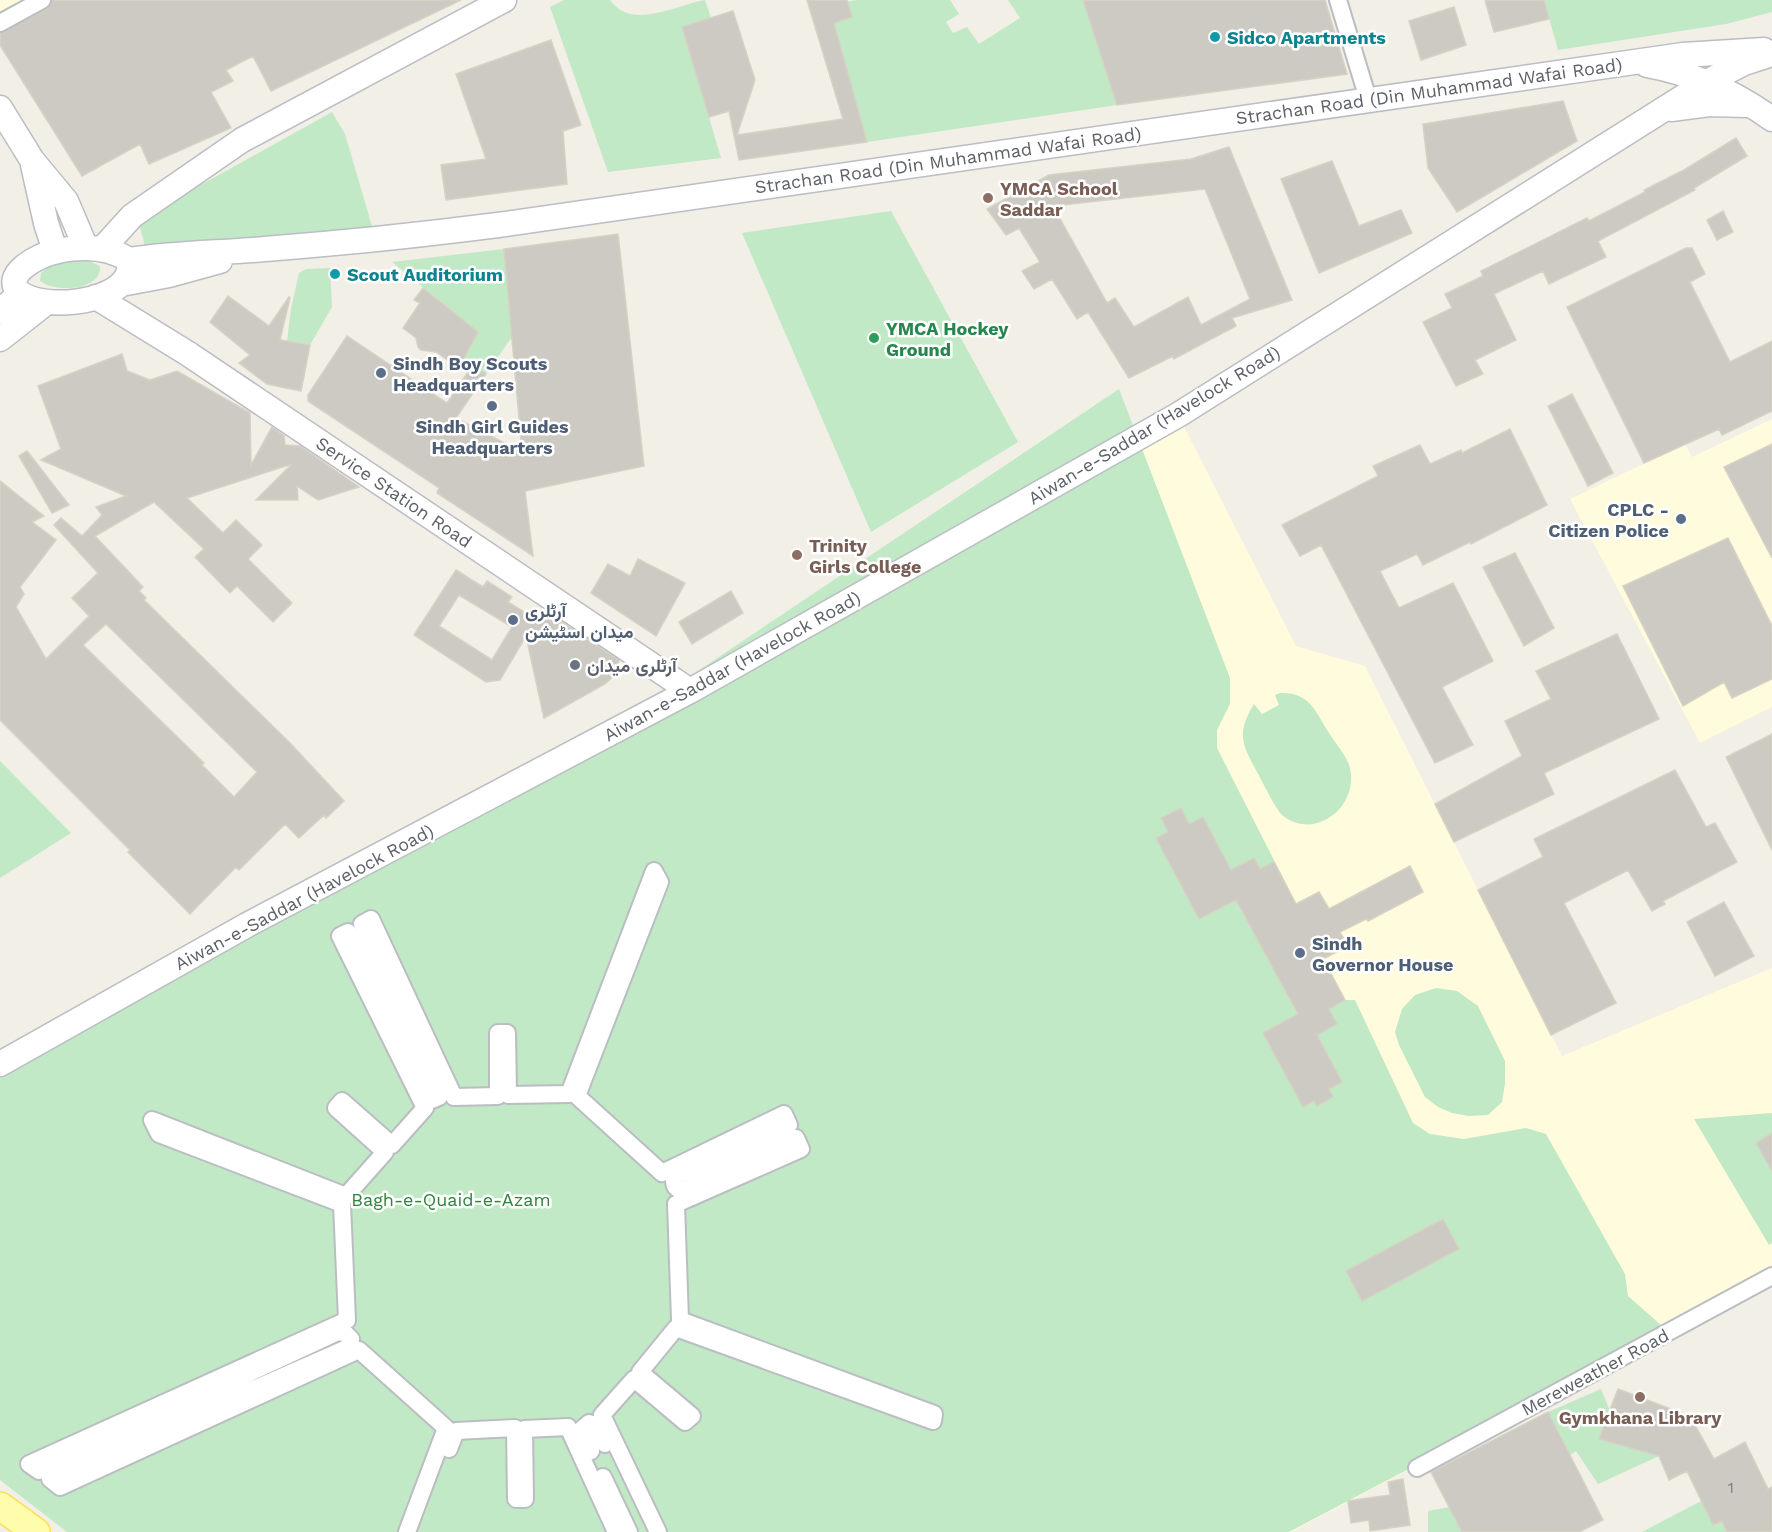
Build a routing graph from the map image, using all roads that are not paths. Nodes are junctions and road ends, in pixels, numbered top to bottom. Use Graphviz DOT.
graph roads {
  1 [pos="42,0"];
  2 [pos="504,0"];
  3 [pos="1338,0"];
  4 [pos="0,23"];
  5 [pos="1772,52"];
  6 [pos="1633,62"];
  7 [pos="1707,82"];
  8 [pos="1368,99"];
  9 [pos="0,108"];
  10 [pos="1664,110"];
  11 [pos="1766,113"];
  12 [pos="32,160"];
  13 [pos="94,248"];
  14 [pos="263,249"];
  15 [pos="55,251"];
  16 [pos="129,260"];
  17 [pos="10,284"];
  18 [pos="121,284"];
  19 [pos="96,297"];
  20 [pos="48,302"];
  21 [pos="0,311"];
  22 [pos="0,339"];
  23 [pos="690,691"];
  24 [pos="0,1064"];
  25 [pos="1772,1276"];
  26 [pos="1417,1468"];
  27 [pos="0,1506"];
  28 [pos="36,1532"];
  29 [pos="407,1532"];
  30 [pos="419,1532"];
  31 [pos="616,1532"];
  32 [pos="629,1532"];
  33 [pos="646,1532"];
  34 [pos="658,1532"];
  1 -- 4 [label="street"];
  2 -- 13 [label="main road"];
  3 -- 8 [label="street"];
  5 -- 6 [label="main road, Strachan Road (Din Muhammad Wafai Road)"];
  5 -- 7 [label="main road, Aiwan-e-Saddar (Havelock Road)"];
  6 -- 7 [label="main road"];
  6 -- 8 [label="main road, Strachan Road (Din Muhammad Wafai Road)"];
  7 -- 10 [label="main road, Aiwan-e-Saddar (Havelock Road)"];
  7 -- 11 [label="main road"];
  8 -- 14 [label="main road, Strachan Road (Din Muhammad Wafai Road)"];
  9 -- 12 [label="main road"];
  10 -- 11 [label="main road"];
  10 -- 23 [label="main road, Aiwan-e-Saddar (Havelock Road)"];
  12 -- 13 [label="main road"];
  12 -- 15 [label="main road"];
  13 -- 15 [label="main road"];
  13 -- 16 [label="main road"];
  14 -- 16 [label="main road, Strachan Road (Din Muhammad Wafai Road)"];
  14 -- 18 [label="main road, Strachan Road (Din Muhammad Wafai Road)"];
  15 -- 17 [label="main road"];
  16 -- 18 [label="main road"];
  17 -- 20 [label="main road, Strachan Road (Din Muhammad Wafai Road)"];
  17 -- 21 [label="main road"];
  18 -- 19 [label="main road, Strachan Road (Din Muhammad Wafai Road)"];
  19 -- 20 [label="main road, Strachan Road (Din Muhammad Wafai Road)"];
  19 -- 23 [label="main road, Service Station Road"];
  20 -- 22 [label="main road"];
  23 -- 24 [label="main road, Aiwan-e-Saddar (Havelock Road)"];
  25 -- 26 [label="street, Mereweather Road"];
  27 -- 28 [label="main road"];
  29 -- 34 [label="street"];
  30 -- 31 [label="street"];
  32 -- 33 [label="street"];
}
